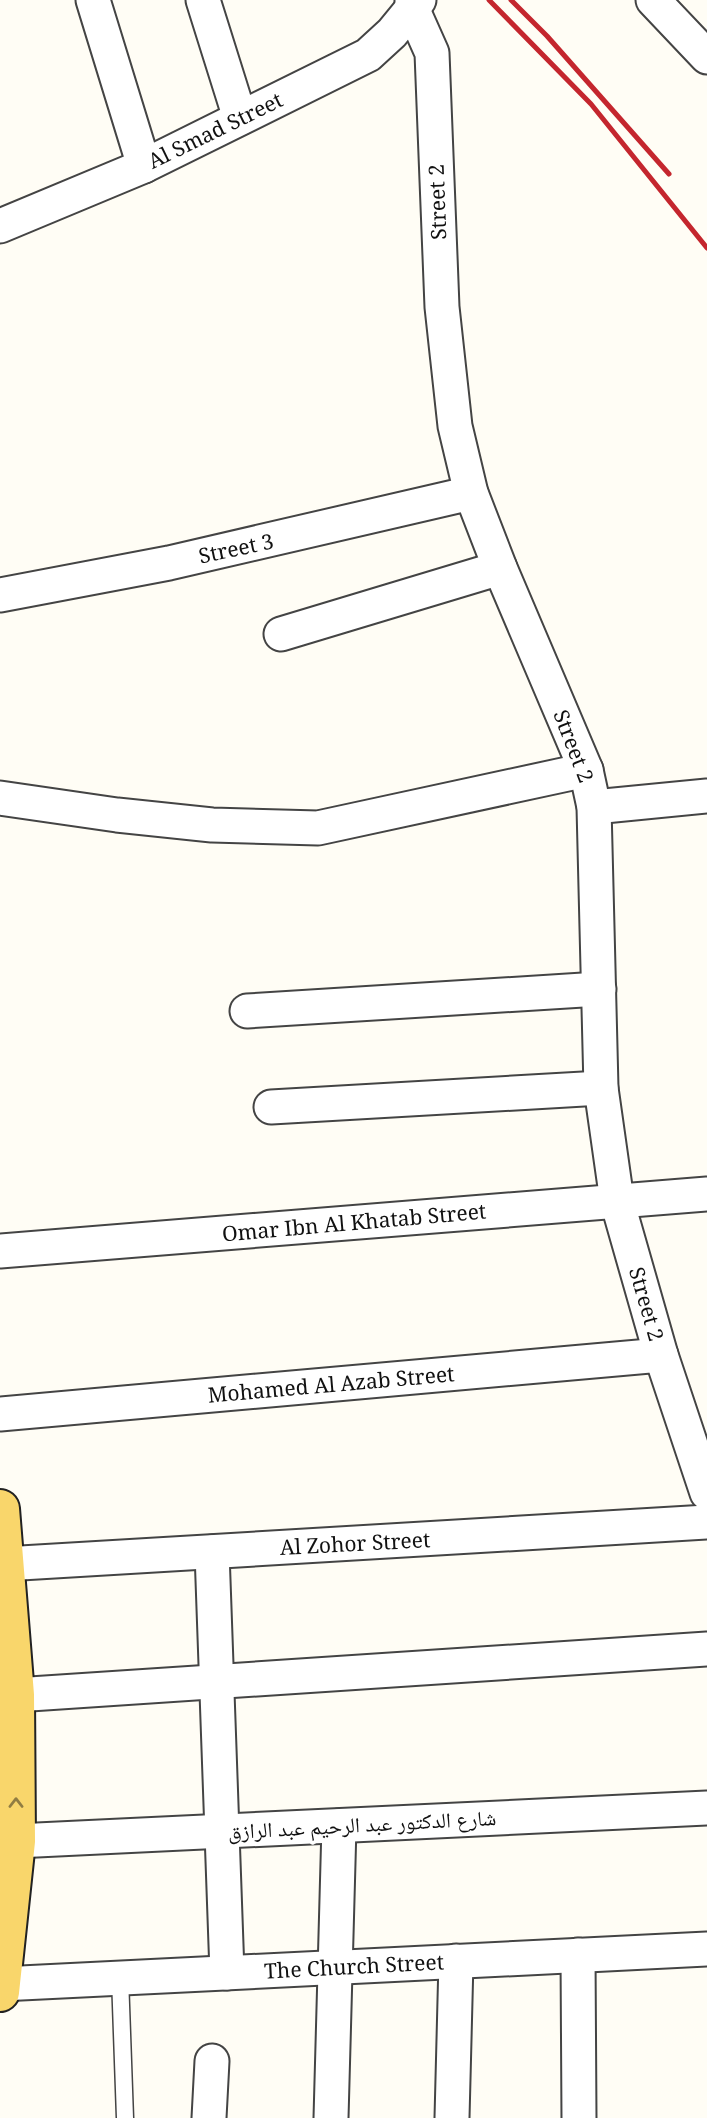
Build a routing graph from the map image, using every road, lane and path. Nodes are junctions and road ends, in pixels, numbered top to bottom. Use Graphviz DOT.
graph roads {
  1 [pos="93,0"];
  2 [pos="203,0"];
  3 [pos="653,0"];
  4 [pos="415,3"];
  5 [pos="704,50"];
  6 [pos="240,118"];
  7 [pos="144,166"];
  8 [pos="0,226"];
  9 [pos="471,493"];
  10 [pos="500,568"];
  11 [pos="0,595"];
  12 [pos="281,634"];
  13 [pos="586,770"];
  14 [pos="707,796"];
  15 [pos="0,798"];
  16 [pos="594,807"];
  17 [pos="600,989"];
  18 [pos="247,1011"];
  19 [pos="601,1088"];
  20 [pos="271,1107"];
  21 [pos="707,1194"];
  22 [pos="617,1201"];
  23 [pos="0,1251"];
  24 [pos="661,1355"];
  25 [pos="0,1414"];
  26 [pos="707,1493"];
  27 [pos="0,1509"];
  28 [pos="707,1522"];
  29 [pos="212,1552"];
  30 [pos="4,1564"];
  31 [pos="707,1649"];
  32 [pos="216,1682"];
  33 [pos="15,1695"];
  34 [pos="707,1808"];
  35 [pos="339,1826"];
  36 [pos="221,1831"];
  37 [pos="16,1841"];
  38 [pos="707,1949"];
  39 [pos="578,1955"];
  40 [pos="456,1961"];
  41 [pos="335,1967"];
  42 [pos="227,1973"];
  43 [pos="120,1977"];
  44 [pos="1,1988"];
  45 [pos="212,2061"];
  46 [pos="125,2118"];
  47 [pos="209,2118"];
  48 [pos="331,2118"];
  49 [pos="452,2118"];
  50 [pos="579,2118"];
  1 -- 7 [label="street"];
  2 -- 6 [label="street"];
  3 -- 5 [label="street"];
  4 -- 6 [label="street, Al Smad Street"];
  4 -- 9 [label="street, Street 2"];
  6 -- 7 [label="street, Al Smad Street"];
  7 -- 8 [label="street, Al Smad Street"];
  9 -- 10 [label="street, Street 2"];
  9 -- 11 [label="street, Street 3"];
  10 -- 12 [label="street"];
  10 -- 13 [label="street, Street 2"];
  13 -- 15 [label="street"];
  13 -- 16 [label="street, Street 2"];
  14 -- 16 [label="street"];
  16 -- 17 [label="street, Street 2"];
  17 -- 18 [label="street"];
  17 -- 19 [label="street, Street 2"];
  19 -- 20 [label="street"];
  19 -- 22 [label="street, Street 2"];
  21 -- 22 [label="street, Omar Ibn Al Khatab Street"];
  22 -- 23 [label="street, Omar Ibn Al Khatab Street"];
  22 -- 24 [label="street, Street 2"];
  24 -- 25 [label="street, Mohamed Al Azab Street"];
  24 -- 26 [label="street, Street 2"];
  27 -- 30 [label="main road"];
  28 -- 29 [label="street, Al Zohor Street"];
  29 -- 30 [label="street, Al Zohor Street"];
  29 -- 32 [label="street"];
  30 -- 33 [label="main road"];
  31 -- 32 [label="street"];
  32 -- 33 [label="street"];
  32 -- 36 [label="street"];
  37 -- 33 [label="main road, one-way"];
  34 -- 35 [label="street, شارع الدكتور عبد الرحيم عبد الرازق"];
  35 -- 36 [label="street, شارع الدكتور عبد الرحيم عبد الرازق"];
  35 -- 41 [label="street"];
  36 -- 37 [label="street, شارع الدكتور عبد الرحيم عبد الرازق"];
  36 -- 42 [label="street"];
  37 -- 44 [label="main road"];
  38 -- 39 [label="street, The Church Street"];
  39 -- 40 [label="street, The Church Street"];
  39 -- 50 [label="street"];
  40 -- 41 [label="street, The Church Street"];
  40 -- 49 [label="street"];
  41 -- 42 [label="street, The Church Street"];
  41 -- 48 [label="street"];
  42 -- 43 [label="street, The Church Street"];
  43 -- 44 [label="street, The Church Street"];
  43 -- 46 [label="lane"];
  45 -- 47 [label="street"];
}
